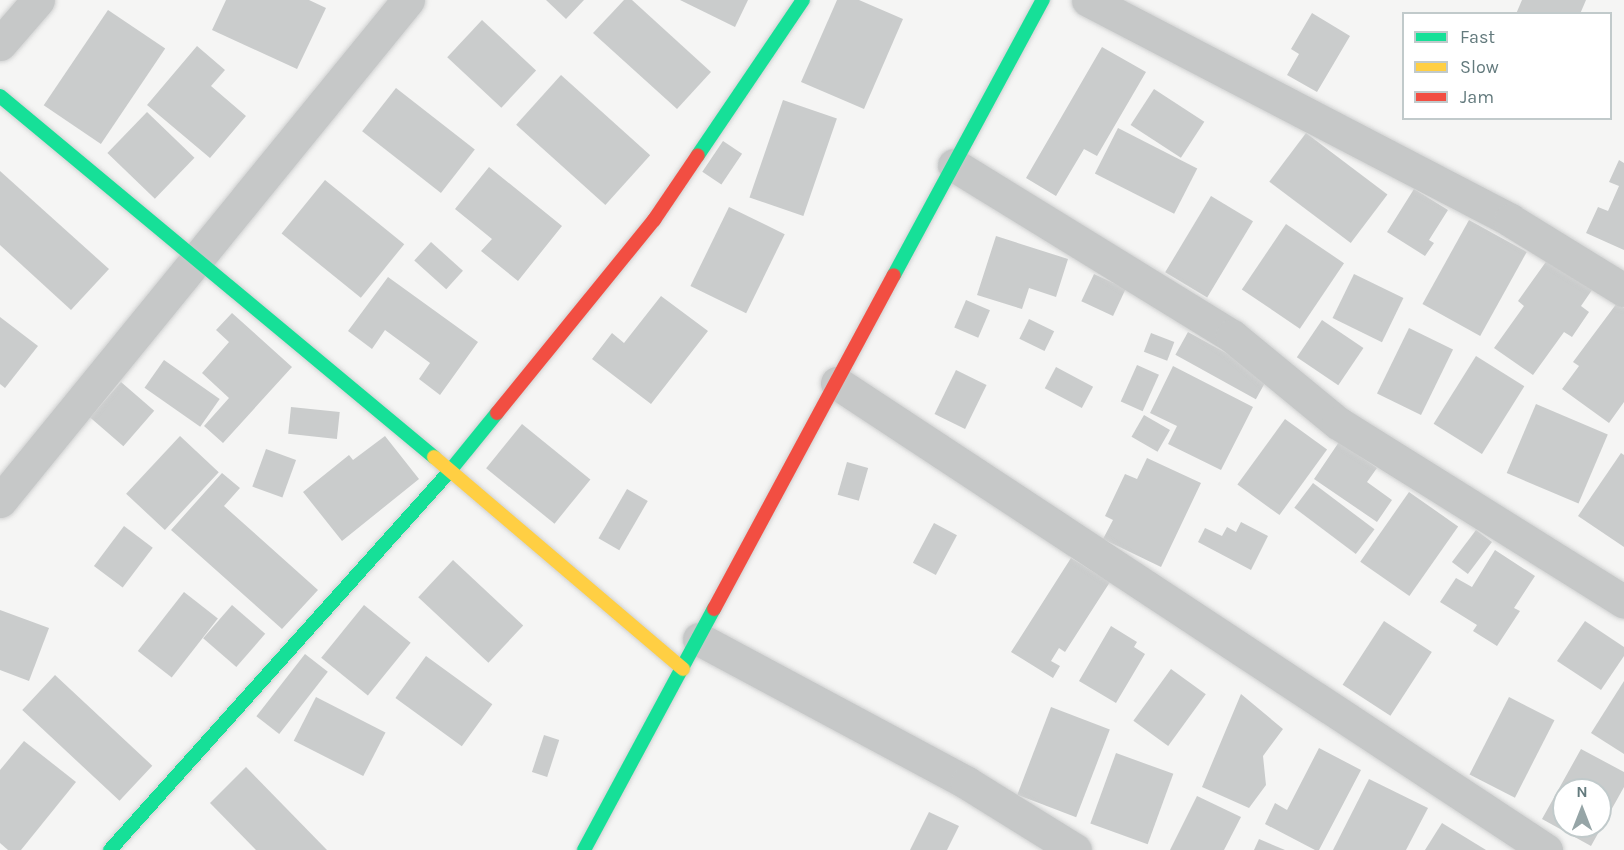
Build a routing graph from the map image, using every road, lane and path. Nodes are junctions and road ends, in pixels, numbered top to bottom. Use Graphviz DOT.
graph roads {
  1 [pos="38,0"];
  2 [pos="408,0"];
  3 [pos="803,0"];
  4 [pos="1043,0"];
  5 [pos="1088,0"];
  6 [pos="0,44"];
  7 [pos="0,96"];
  8 [pos="954,165"];
  9 [pos="198,258"];
  10 [pos="1624,290"];
  11 [pos="837,383"];
  12 [pos="448,472"];
  13 [pos="0,501"];
  14 [pos="1624,602"];
  15 [pos="699,639"];
  16 [pos="683,669"];
  17 [pos="589,848"];
  18 [pos="110,850"];
  19 [pos="1075,850"];
  20 [pos="1546,850"];
  1 -- 6 [label="street"];
  2 -- 9 [label="street"];
  3 -- 12 [label="street"];
  4 -- 8 [label="street"];
  5 -- 10 [label="street"];
  7 -- 9 [label="street"];
  8 -- 11 [label="street"];
  8 -- 14 [label="street"];
  9 -- 12 [label="street"];
  9 -- 13 [label="street"];
  11 -- 15 [label="street"];
  11 -- 20 [label="street"];
  12 -- 16 [label="street"];
  12 -- 18 [label="street"];
  15 -- 16 [label="street"];
  15 -- 19 [label="street"];
  16 -- 17 [label="street"];
}
